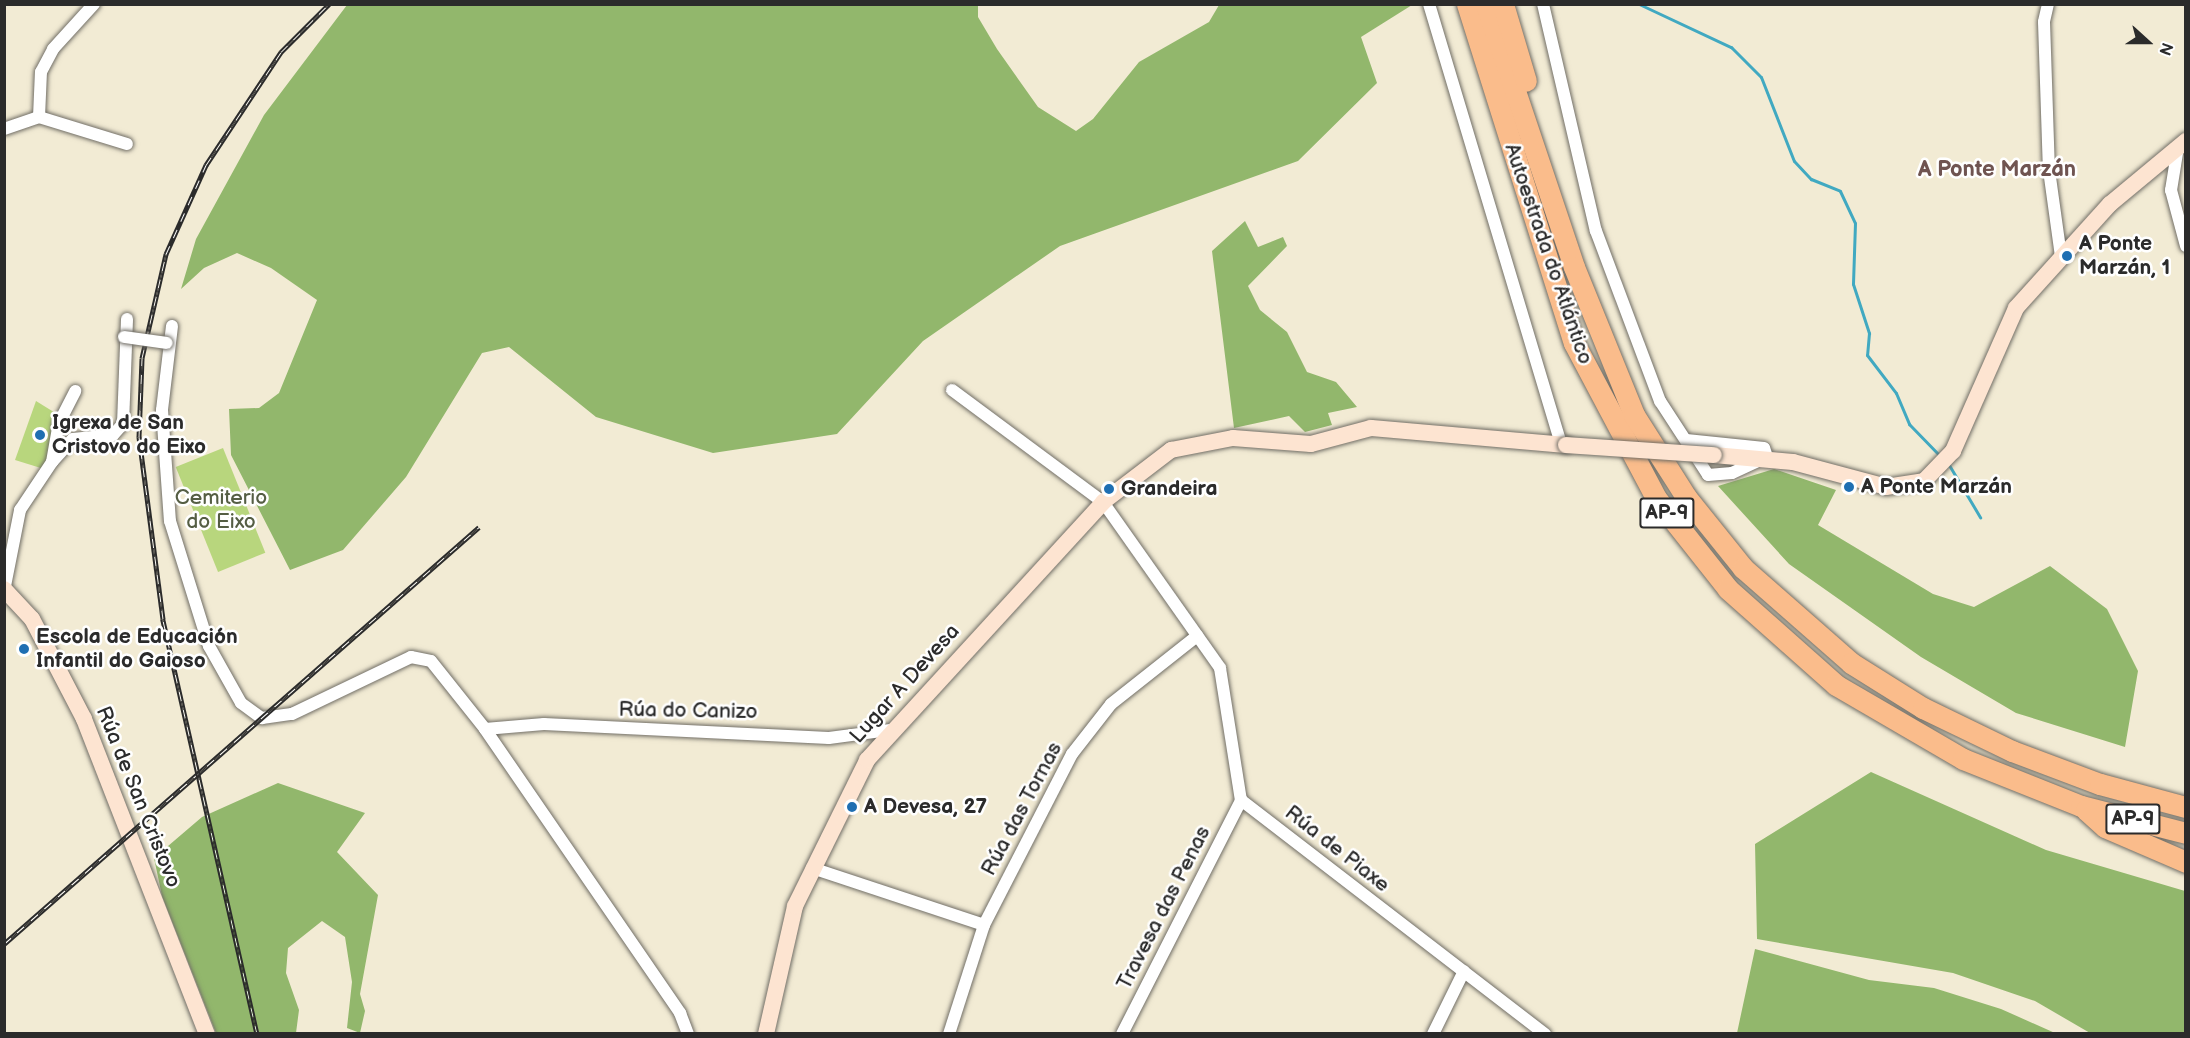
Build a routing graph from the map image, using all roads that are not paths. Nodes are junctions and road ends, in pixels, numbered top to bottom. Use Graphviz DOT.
graph roads {
  1 [pos="94,4"];
  2 [pos="1429,4"];
  3 [pos="1467,4"];
  4 [pos="1486,4"];
  5 [pos="1503,4"];
  6 [pos="1543,4"];
  7 [pos="2048,4"];
  8 [pos="1494,30"];
  9 [pos="39,117"];
  10 [pos="4,129"];
  11 [pos="127,144"];
  12 [pos="2182,144"];
  13 [pos="2186,246"];
  14 [pos="2061,256"];
  15 [pos="127,319"];
  16 [pos="172,326"];
  17 [pos="124,337"];
  18 [pos="167,343"];
  19 [pos="952,390"];
  20 [pos="75,391"];
  21 [pos="1686,440"];
  22 [pos="1564,445"];
  23 [pos="1767,457"];
  24 [pos="52,462"];
  25 [pos="1103,502"];
  26 [pos="5,590"];
  27 [pos="1197,636"];
  28 [pos="485,729"];
  29 [pos="890,730"];
  30 [pos="1241,800"];
  31 [pos="2186,805"];
  32 [pos="2080,806"];
  33 [pos="2186,833"];
  34 [pos="2186,862"];
  35 [pos="812,868"];
  36 [pos="984,925"];
  37 [pos="1464,971"];
  38 [pos="207,1034"];
  39 [pos="688,1034"];
  40 [pos="766,1034"];
  41 [pos="949,1034"];
  42 [pos="1122,1034"];
  43 [pos="1432,1034"];
  44 [pos="1545,1034"];
  1 -- 9 [label="street"];
  2 -- 22 [label="street"];
  3 -- 8 [label="highway, Autoestrada do Atlántico / AP-9"];
  4 -- 8 [label="highway, Autoestrada do Atlántico / AP-9"];
  5 -- 8 [label="highway"];
  6 -- 21 [label="street"];
  7 -- 14 [label="street"];
  8 -- 31 [label="highway, Autoestrada do Atlántico / AP-9"];
  8 -- 32 [label="highway, Autoestrada do Atlántico / AP-9"];
  9 -- 10 [label="street"];
  9 -- 11 [label="street"];
  12 -- 13 [label="street"];
  12 -- 14 [label="street"];
  14 -- 23 [label="street, Lugar A Devesa"];
  15 -- 17 [label="street"];
  16 -- 18 [label="street"];
  17 -- 18 [label="street, bridge"];
  17 -- 24 [label="street"];
  18 -- 28 [label="street"];
  19 -- 25 [label="street"];
  20 -- 24 [label="street"];
  21 -- 23 [label="street"];
  21 -- 23 [label="street"];
  22 -- 23 [label="street, Lugar A Devesa, bridge"];
  22 -- 25 [label="street, Lugar A Devesa"];
  24 -- 26 [label="street"];
  25 -- 27 [label="street"];
  25 -- 29 [label="street, Lugar A Devesa"];
  26 -- 38 [label="street, Rúa de San Cristovo"];
  27 -- 30 [label="street"];
  27 -- 36 [label="street, Rúa das Tornas"];
  28 -- 29 [label="street, Rúa do Canizo"];
  28 -- 39 [label="street"];
  29 -- 35 [label="street, Lugar A Devesa"];
  30 -- 37 [label="street, Rúa de Piaxe"];
  30 -- 42 [label="street, Travesa das Penas"];
  32 -- 33 [label="highway, Autoestrada do Atlántico / AP-9"];
  32 -- 34 [label="highway"];
  35 -- 36 [label="street"];
  35 -- 40 [label="street, Lugar A Devesa"];
  36 -- 41 [label="street, Rúa das Tornas"];
  37 -- 43 [label="street"];
  37 -- 44 [label="street, Rúa de Piaxe"];
}
